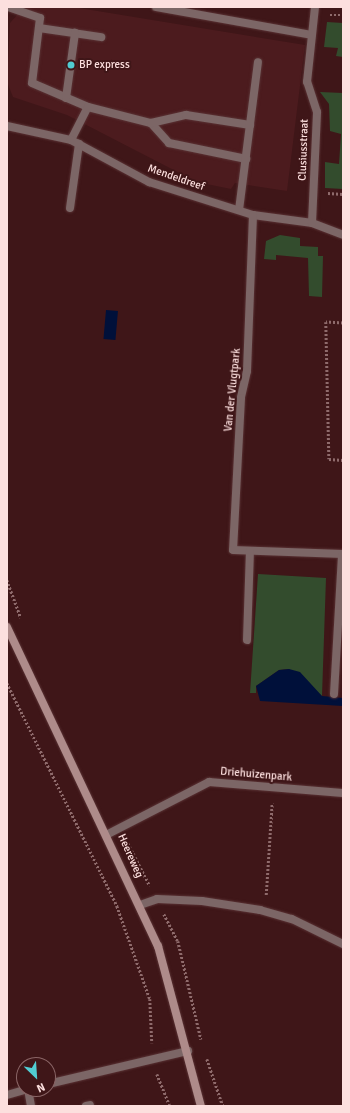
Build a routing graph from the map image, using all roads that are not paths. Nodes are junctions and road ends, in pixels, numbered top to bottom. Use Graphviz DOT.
graph roads {
  1 [pos="8,7"];
  2 [pos="156,7"];
  3 [pos="315,7"];
  4 [pos="39,28"];
  5 [pos="75,33"];
  6 [pos="312,35"];
  7 [pos="101,37"];
  8 [pos="258,62"];
  9 [pos="66,98"];
  10 [pos="88,107"];
  11 [pos="151,123"];
  12 [pos="250,125"];
  13 [pos="7,126"];
  14 [pos="71,140"];
  15 [pos="79,144"];
  16 [pos="246,159"];
  17 [pos="70,208"];
  18 [pos="239,210"];
  19 [pos="253,215"];
  20 [pos="312,223"];
  21 [pos="343,235"];
  22 [pos="250,551"];
  23 [pos="343,554"];
  24 [pos="7,628"];
  25 [pos="9,638"];
  26 [pos="246,640"];
  27 [pos="334,694"];
  28 [pos="343,793"];
  29 [pos="108,834"];
  30 [pos="140,905"];
  31 [pos="343,944"];
  32 [pos="188,1052"];
  33 [pos="56,1082"];
  34 [pos="201,1106"];
  1 -- 4 [label="street"];
  2 -- 6 [label="street"];
  3 -- 6 [label="street, Clusiusstraat"];
  4 -- 5 [label="street"];
  4 -- 9 [label="street"];
  5 -- 7 [label="street"];
  5 -- 9 [label="street"];
  6 -- 20 [label="street, Clusiusstraat"];
  8 -- 12 [label="street"];
  9 -- 10 [label="street"];
  10 -- 11 [label="street"];
  10 -- 14 [label="street"];
  11 -- 12 [label="street"];
  11 -- 16 [label="street"];
  12 -- 16 [label="street"];
  13 -- 14 [label="street, Mendeldreef"];
  14 -- 15 [label="street, Mendeldreef"];
  15 -- 17 [label="street"];
  15 -- 18 [label="street, Mendeldreef"];
  16 -- 18 [label="street"];
  18 -- 19 [label="street, Mendeldreef"];
  19 -- 20 [label="street, Mendeldreef"];
  19 -- 22 [label="street, Van der Vlugtpark"];
  20 -- 21 [label="street, Mendeldreef"];
  22 -- 23 [label="street, Van der Vlugtpark"];
  22 -- 26 [label="street"];
  23 -- 27 [label="street, Van der Vlugtpark"];
  24 -- 25 [label="main road, Heereweg"];
  25 -- 29 [label="main road, Heereweg"];
  28 -- 29 [label="street, Driehuizenpark"];
  29 -- 30 [label="main road, Heereweg"];
  30 -- 31 [label="street"];
  30 -- 32 [label="main road, Heereweg"];
  32 -- 33 [label="street"];
  32 -- 34 [label="main road, Heereweg"];
}
